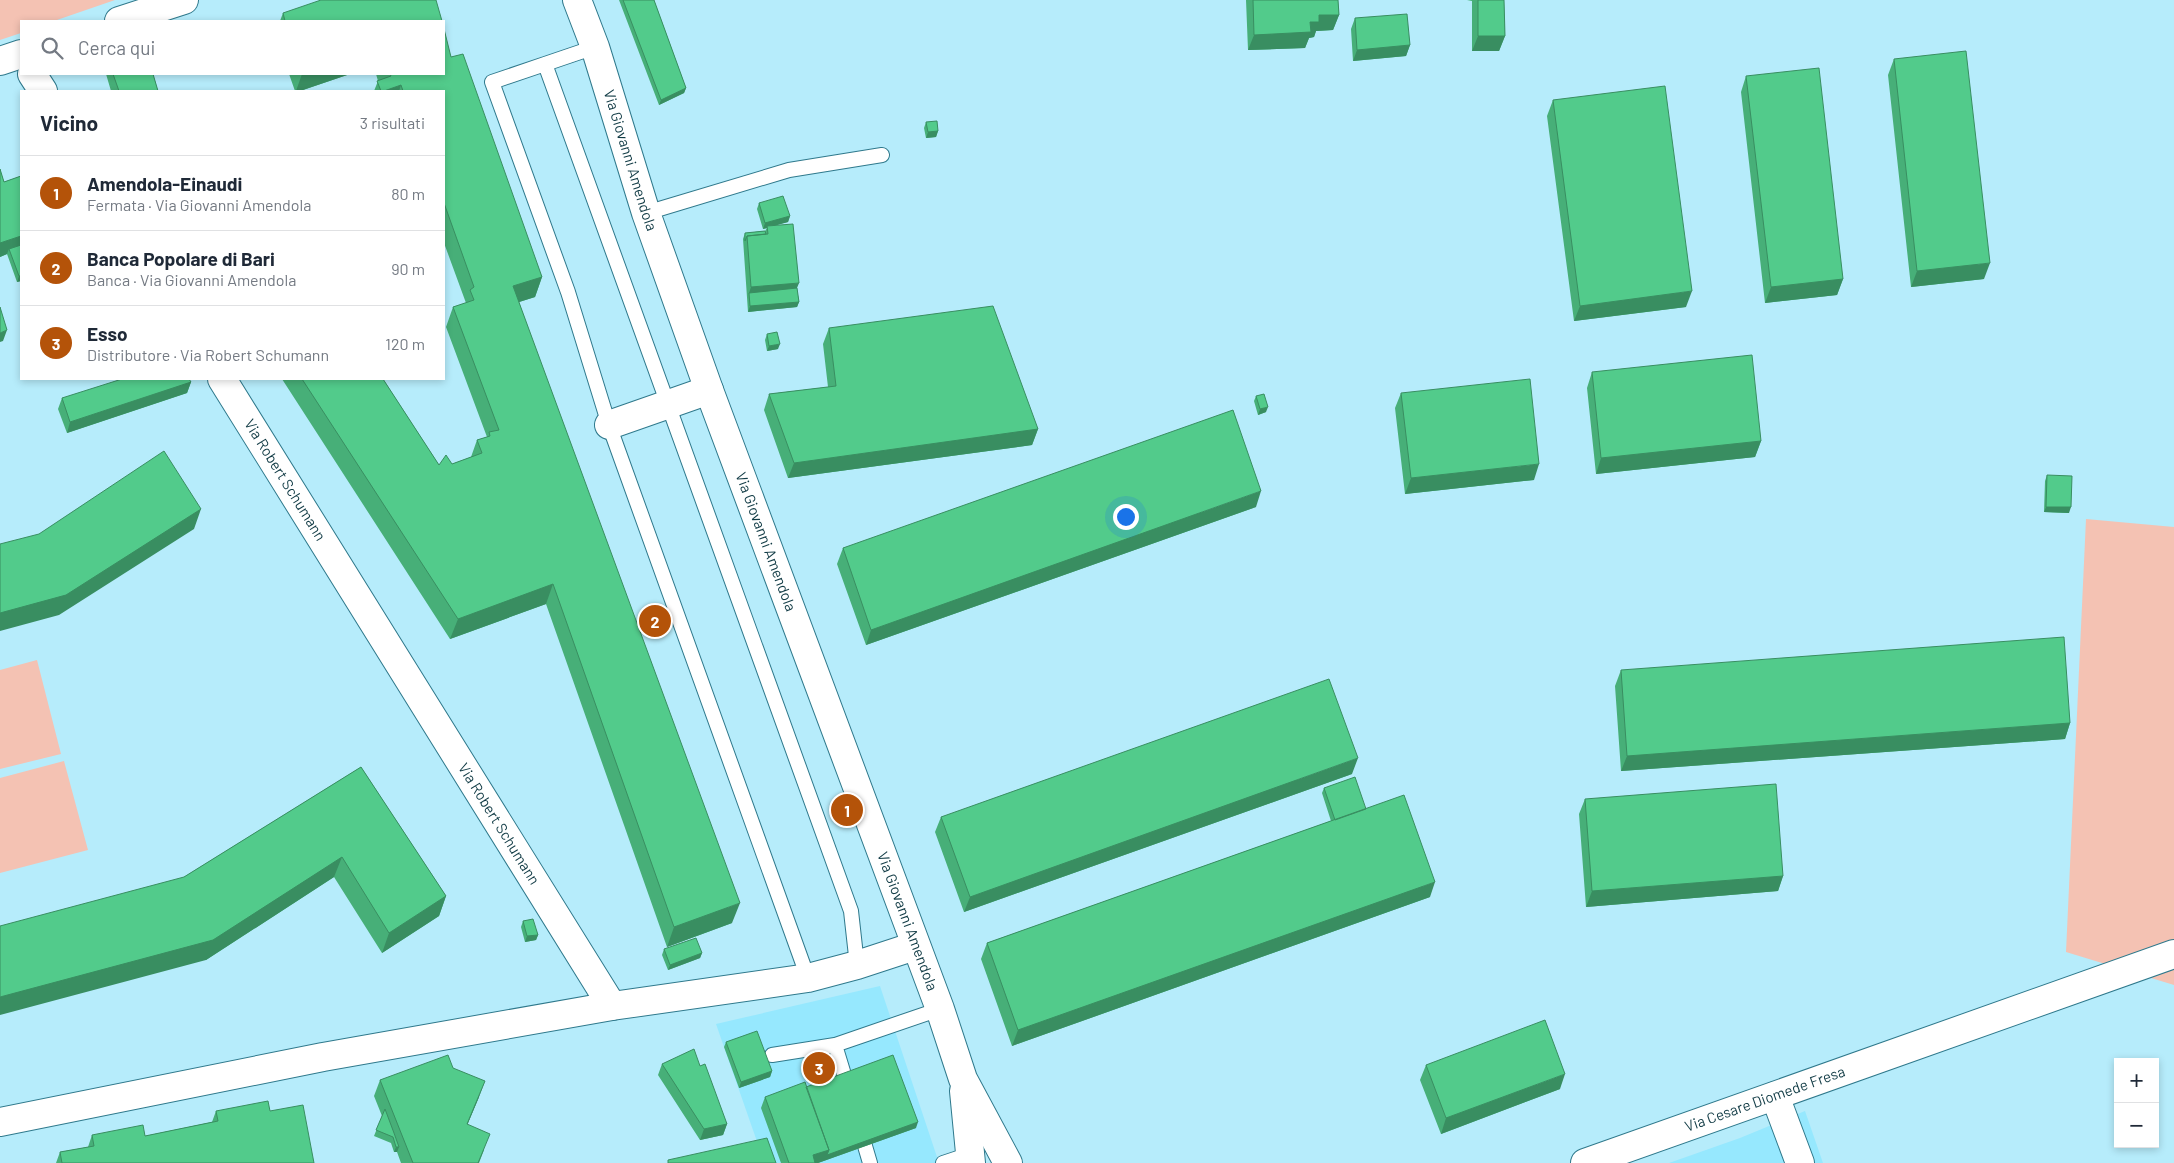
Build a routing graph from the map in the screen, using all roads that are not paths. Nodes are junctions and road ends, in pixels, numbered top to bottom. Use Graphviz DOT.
graph roads {
  1 [pos="184,0"];
  2 [pos="577,0"];
  3 [pos="122,20"];
  4 [pos="595,47"];
  5 [pos="545,64"];
  6 [pos="31,75"];
  7 [pos="42,90"];
  8 [pos="882,155"];
  9 [pos="646,213"];
  10 [pos="223,380"];
  11 [pos="709,390"];
  12 [pos="668,404"];
  13 [pos="609,425"];
  14 [pos="915,946"];
  15 [pos="2174,954"];
  16 [pos="857,965"];
  17 [pos="808,978"];
  18 [pos="612,1006"];
  19 [pos="940,1009"];
  20 [pos="835,1045"];
  21 [pos="772,1055"];
  22 [pos="963,1079"];
  23 [pos="1775,1096"];
  24 [pos="0,1122"];
  25 [pos="971,1158"];
  26 [pos="1600,1161"];
  27 [pos="870,1163"];
  28 [pos="943,1163"];
  29 [pos="1008,1163"];
  30 [pos="1800,1163"];
  1 -- 3 [label="street"];
  2 -- 4 [label="street, Via Giovanni Amendola"];
  4 -- 5 [label="lane"];
  4 -- 9 [label="street, Via Giovanni Amendola"];
  5 -- 12 [label="lane"];
  5 -- 13 [label="lane"];
  6 -- 7 [label="street"];
  8 -- 9 [label="lane"];
  9 -- 11 [label="street, Via Giovanni Amendola"];
  10 -- 18 [label="street, Via Robert Schumann"];
  11 -- 12 [label="street"];
  11 -- 14 [label="street, Via Giovanni Amendola"];
  12 -- 13 [label="street"];
  12 -- 16 [label="lane"];
  13 -- 17 [label="lane"];
  14 -- 16 [label="street"];
  14 -- 19 [label="street, Via Giovanni Amendola"];
  15 -- 23 [label="street, Via Cesare Diomede Fresa"];
  16 -- 17 [label="street"];
  17 -- 18 [label="street"];
  18 -- 24 [label="street"];
  19 -- 20 [label="lane"];
  19 -- 22 [label="street, Via Giovanni Amendola"];
  20 -- 21 [label="lane"];
  20 -- 27 [label="lane"];
  22 -- 25 [label="street, Via Giovanni Amendola"];
  22 -- 29 [label="street, Via Giovanni Amendola"];
  23 -- 26 [label="street, Via Cesare Diomede Fresa"];
  23 -- 30 [label="street"];
  25 -- 28 [label="lane"];
}
